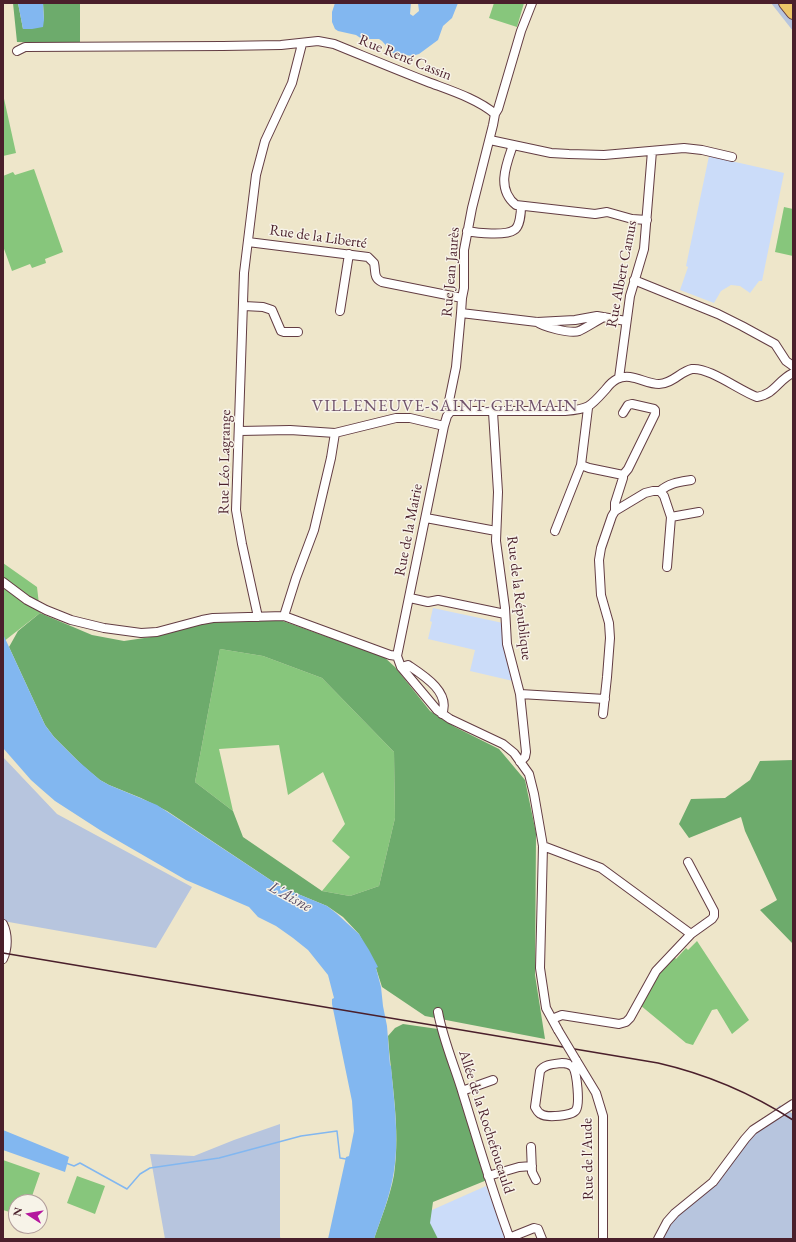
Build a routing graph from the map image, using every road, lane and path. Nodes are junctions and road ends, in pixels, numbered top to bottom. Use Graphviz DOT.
graph roads {
  1 [pos="532,3"];
  2 [pos="784,3"];
  3 [pos="793,13"];
  4 [pos="302,44"];
  5 [pos="17,51"];
  6 [pos="494,114"];
  7 [pos="490,140"];
  8 [pos="513,145"];
  9 [pos="652,151"];
  10 [pos="732,157"];
  11 [pos="521,206"];
  12 [pos="647,220"];
  13 [pos="467,231"];
  14 [pos="248,242"];
  15 [pos="349,254"];
  16 [pos="634,280"];
  17 [pos="462,298"];
  18 [pos="244,306"];
  19 [pos="340,311"];
  20 [pos="462,313"];
  21 [pos="604,317"];
  22 [pos="575,320"];
  23 [pos="626,321"];
  24 [pos="537,322"];
  25 [pos="582,329"];
  26 [pos="298,332"];
  27 [pos="786,361"];
  28 [pos="793,366"];
  29 [pos="790,374"];
  30 [pos="619,378"];
  31 [pos="588,408"];
  32 [pos="451,411"];
  33 [pos="493,412"];
  34 [pos="623,413"];
  35 [pos="444,426"];
  36 [pos="240,431"];
  37 [pos="334,434"];
  38 [pos="581,465"];
  39 [pos="623,475"];
  40 [pos="690,480"];
  41 [pos="660,491"];
  42 [pos="615,511"];
  43 [pos="699,512"];
  44 [pos="671,517"];
  45 [pos="426,518"];
  46 [pos="496,531"];
  47 [pos="555,531"];
  48 [pos="667,567"];
  49 [pos="3,582"];
  50 [pos="410,598"];
  51 [pos="505,614"];
  52 [pos="284,616"];
  53 [pos="258,617"];
  54 [pos="397,656"];
  55 [pos="403,666"];
  56 [pos="520,694"];
  57 [pos="605,699"];
  58 [pos="442,714"];
  59 [pos="603,714"];
  60 [pos="520,762"];
  61 [pos="543,846"];
  62 [pos="688,862"];
  63 [pos="3,924"];
  64 [pos="692,934"];
  65 [pos="3,959"];
  66 [pos="438,1012"];
  67 [pos="555,1024"];
  68 [pos="493,1080"];
  69 [pos="588,1080"];
  70 [pos="577,1083"];
  71 [pos="462,1091"];
  72 [pos="793,1104"];
  73 [pos="531,1147"];
  74 [pos="532,1166"];
  75 [pos="488,1176"];
  76 [pos="536,1180"];
  77 [pos="510,1239"];
  78 [pos="542,1239"];
  79 [pos="603,1239"];
  80 [pos="658,1239"];
  1 -- 6 [label="street, Rue Jean Jaurès"];
  2 -- 3 [label="highway"];
  4 -- 5 [label="street, Rue René Cassin"];
  4 -- 6 [label="street, Rue René Cassin"];
  4 -- 14 [label="street, Rue Léo Lagrange"];
  6 -- 7 [label="street, Rue Jean Jaurès"];
  7 -- 8 [label="street"];
  7 -- 13 [label="street, Rue Jean Jaurès"];
  8 -- 9 [label="street"];
  8 -- 11 [label="street"];
  9 -- 10 [label="street"];
  9 -- 12 [label="street, Rue Albert Camus"];
  11 -- 12 [label="street"];
  11 -- 13 [label="street"];
  12 -- 16 [label="street, Rue Albert Camus"];
  13 -- 17 [label="street, Rue Jean Jaurès"];
  14 -- 15 [label="street, Rue de la Liberté"];
  14 -- 18 [label="street, Rue Léo Lagrange"];
  15 -- 17 [label="street, Rue de la Liberté"];
  15 -- 19 [label="street"];
  16 -- 23 [label="street, Rue Albert Camus"];
  16 -- 27 [label="street"];
  17 -- 20 [label="street, Rue Jean Jaurès"];
  18 -- 26 [label="street"];
  18 -- 36 [label="street, Rue Léo Lagrange"];
  20 -- 24 [label="street"];
  20 -- 32 [label="street, Rue Jean Jaurès"];
  21 -- 22 [label="street"];
  21 -- 23 [label="street"];
  21 -- 25 [label="street"];
  22 -- 24 [label="street"];
  22 -- 25 [label="street"];
  23 -- 30 [label="street, Rue Albert Camus"];
  24 -- 25 [label="street"];
  27 -- 28 [label="street"];
  27 -- 29 [label="street"];
  29 -- 30 [label="street"];
  30 -- 31 [label="street"];
  31 -- 33 [label="street"];
  31 -- 38 [label="street"];
  32 -- 33 [label="street"];
  32 -- 35 [label="street, Rue de la Mairie"];
  33 -- 46 [label="street, Rue de la République"];
  34 -- 39 [label="street"];
  35 -- 37 [label="street"];
  35 -- 45 [label="street, Rue de la Mairie"];
  36 -- 37 [label="street"];
  36 -- 53 [label="street, Rue Léo Lagrange"];
  37 -- 52 [label="street"];
  38 -- 39 [label="street"];
  38 -- 47 [label="street"];
  39 -- 42 [label="street"];
  40 -- 41 [label="street"];
  41 -- 42 [label="street"];
  41 -- 44 [label="street"];
  42 -- 57 [label="street"];
  43 -- 44 [label="street"];
  44 -- 48 [label="street"];
  45 -- 46 [label="street"];
  45 -- 50 [label="street, Rue de la Mairie"];
  46 -- 51 [label="street, Rue de la République"];
  49 -- 53 [label="street"];
  50 -- 51 [label="street"];
  50 -- 54 [label="street, Rue de la Mairie"];
  51 -- 56 [label="street, Rue de la République"];
  52 -- 53 [label="street"];
  52 -- 54 [label="street"];
  54 -- 55 [label="street, Rue de l'Aude"];
  55 -- 58 [label="street, Rue de l'Aude"];
  55 -- 58 [label="street"];
  56 -- 57 [label="street"];
  56 -- 60 [label="street, Rue de la République"];
  57 -- 59 [label="street"];
  58 -- 60 [label="street, Rue de l'Aude"];
  60 -- 61 [label="street, Rue de l'Aude"];
  61 -- 64 [label="street"];
  61 -- 67 [label="street, Rue de l'Aude"];
  62 -- 64 [label="street"];
  63 -- 65 [label="street"];
  64 -- 67 [label="street"];
  66 -- 71 [label="street, Allée de la Rochefoucauld"];
  67 -- 69 [label="street, Rue de l'Aude, bridge"];
  68 -- 71 [label="street"];
  69 -- 70 [label="street"];
  69 -- 79 [label="street, Rue de l'Aude"];
  70 -- 70 [label="street"];
  71 -- 75 [label="street, Allée de la Rochefoucauld"];
  72 -- 80 [label="street"];
  73 -- 74 [label="street"];
  74 -- 75 [label="street"];
  74 -- 76 [label="street"];
  75 -- 77 [label="street, Allée de la Rochefoucauld"];
  77 -- 78 [label="street"];
}
